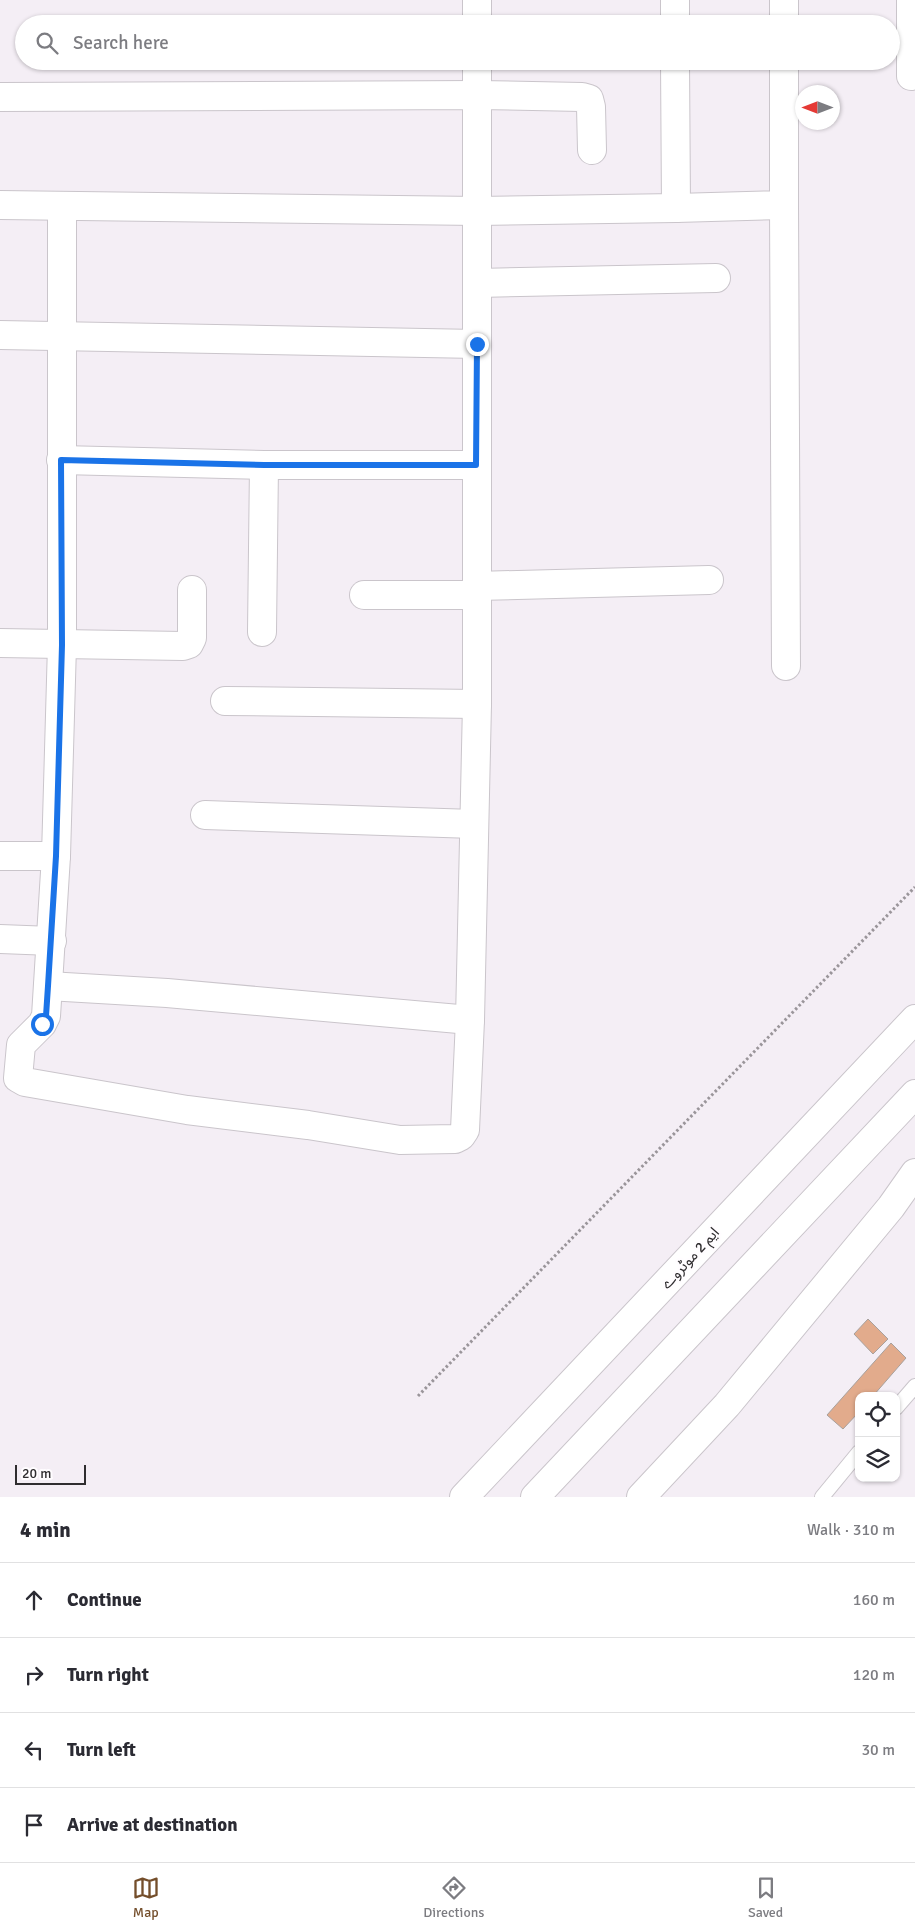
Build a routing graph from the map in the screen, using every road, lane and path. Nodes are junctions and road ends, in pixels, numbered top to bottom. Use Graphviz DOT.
graph roads {
  1 [pos="477,0"];
  2 [pos="675,0"];
  3 [pos="784,0"];
  4 [pos="910,0"];
  5 [pos="477,15"];
  6 [pos="675,15"];
  7 [pos="784,15"];
  8 [pos="477,70"];
  9 [pos="675,70"];
  10 [pos="784,70"];
  11 [pos="911,76"];
  12 [pos="478,95"];
  13 [pos="0,97"];
  14 [pos="592,150"];
  15 [pos="0,205"];
  16 [pos="784,205"];
  17 [pos="62,206"];
  18 [pos="676,208"];
  19 [pos="478,211"];
  20 [pos="716,278"];
  21 [pos="478,283"];
  22 [pos="0,335"];
  23 [pos="61,335"];
  24 [pos="477,344"];
  25 [pos="61,460"];
  26 [pos="264,465"];
  27 [pos="476,465"];
  28 [pos="710,580"];
  29 [pos="192,590"];
  30 [pos="476,590"];
  31 [pos="364,595"];
  32 [pos="262,632"];
  33 [pos="0,643"];
  34 [pos="62,645"];
  35 [pos="786,666"];
  36 [pos="225,701"];
  37 [pos="477,704"];
  38 [pos="205,815"];
  39 [pos="474,824"];
  40 [pos="0,856"];
  41 [pos="56,856"];
  42 [pos="915,887"];
  43 [pos="0,939"];
  44 [pos="52,940"];
  45 [pos="48,986"];
  46 [pos="915,1019"];
  47 [pos="470,1020"];
  48 [pos="10,1057"];
  49 [pos="915,1094"];
  50 [pos="915,1173"];
  51 [pos="915,1386"];
  52 [pos="418,1396"];
  53 [pos="900,1403"];
  54 [pos="855,1457"];
  55 [pos="464,1497"];
  56 [pos="535,1497"];
  57 [pos="641,1497"];
  58 [pos="822,1497"];
  1 -- 5 [label="main road"];
  2 -- 6 [label="main road"];
  3 -- 7 [label="main road"];
  4 -- 11 [label="main road"];
  8 -- 12 [label="main road"];
  9 -- 18 [label="main road"];
  10 -- 16 [label="main road"];
  12 -- 13 [label="main road"];
  12 -- 14 [label="main road"];
  12 -- 19 [label="main road"];
  15 -- 17 [label="main road"];
  16 -- 18 [label="main road"];
  16 -- 35 [label="main road"];
  17 -- 19 [label="main road"];
  17 -- 23 [label="main road"];
  18 -- 19 [label="main road"];
  19 -- 21 [label="main road"];
  20 -- 21 [label="main road"];
  21 -- 24 [label="main road"];
  22 -- 23 [label="main road"];
  23 -- 24 [label="main road"];
  23 -- 25 [label="main road"];
  24 -- 27 [label="main road"];
  25 -- 26 [label="main road"];
  25 -- 34 [label="main road"];
  26 -- 27 [label="main road"];
  26 -- 32 [label="main road"];
  27 -- 30 [label="main road"];
  28 -- 30 [label="main road"];
  29 -- 34 [label="main road"];
  30 -- 31 [label="main road"];
  30 -- 37 [label="main road"];
  33 -- 34 [label="main road"];
  34 -- 41 [label="main road"];
  36 -- 37 [label="main road"];
  37 -- 39 [label="main road"];
  38 -- 39 [label="main road"];
  39 -- 47 [label="main road"];
  40 -- 41 [label="main road"];
  41 -- 44 [label="main road"];
  42 -- 52 [label="path"];
  43 -- 44 [label="main road"];
  44 -- 45 [label="main road"];
  45 -- 47 [label="main road"];
  45 -- 48 [label="main road"];
  46 -- 55 [label="main road, ایم 2 موٹروے"];
  47 -- 48 [label="main road"];
  49 -- 56 [label="main road"];
  50 -- 57 [label="main road"];
  51 -- 53 [label="lane"];
  54 -- 58 [label="lane"];
}
